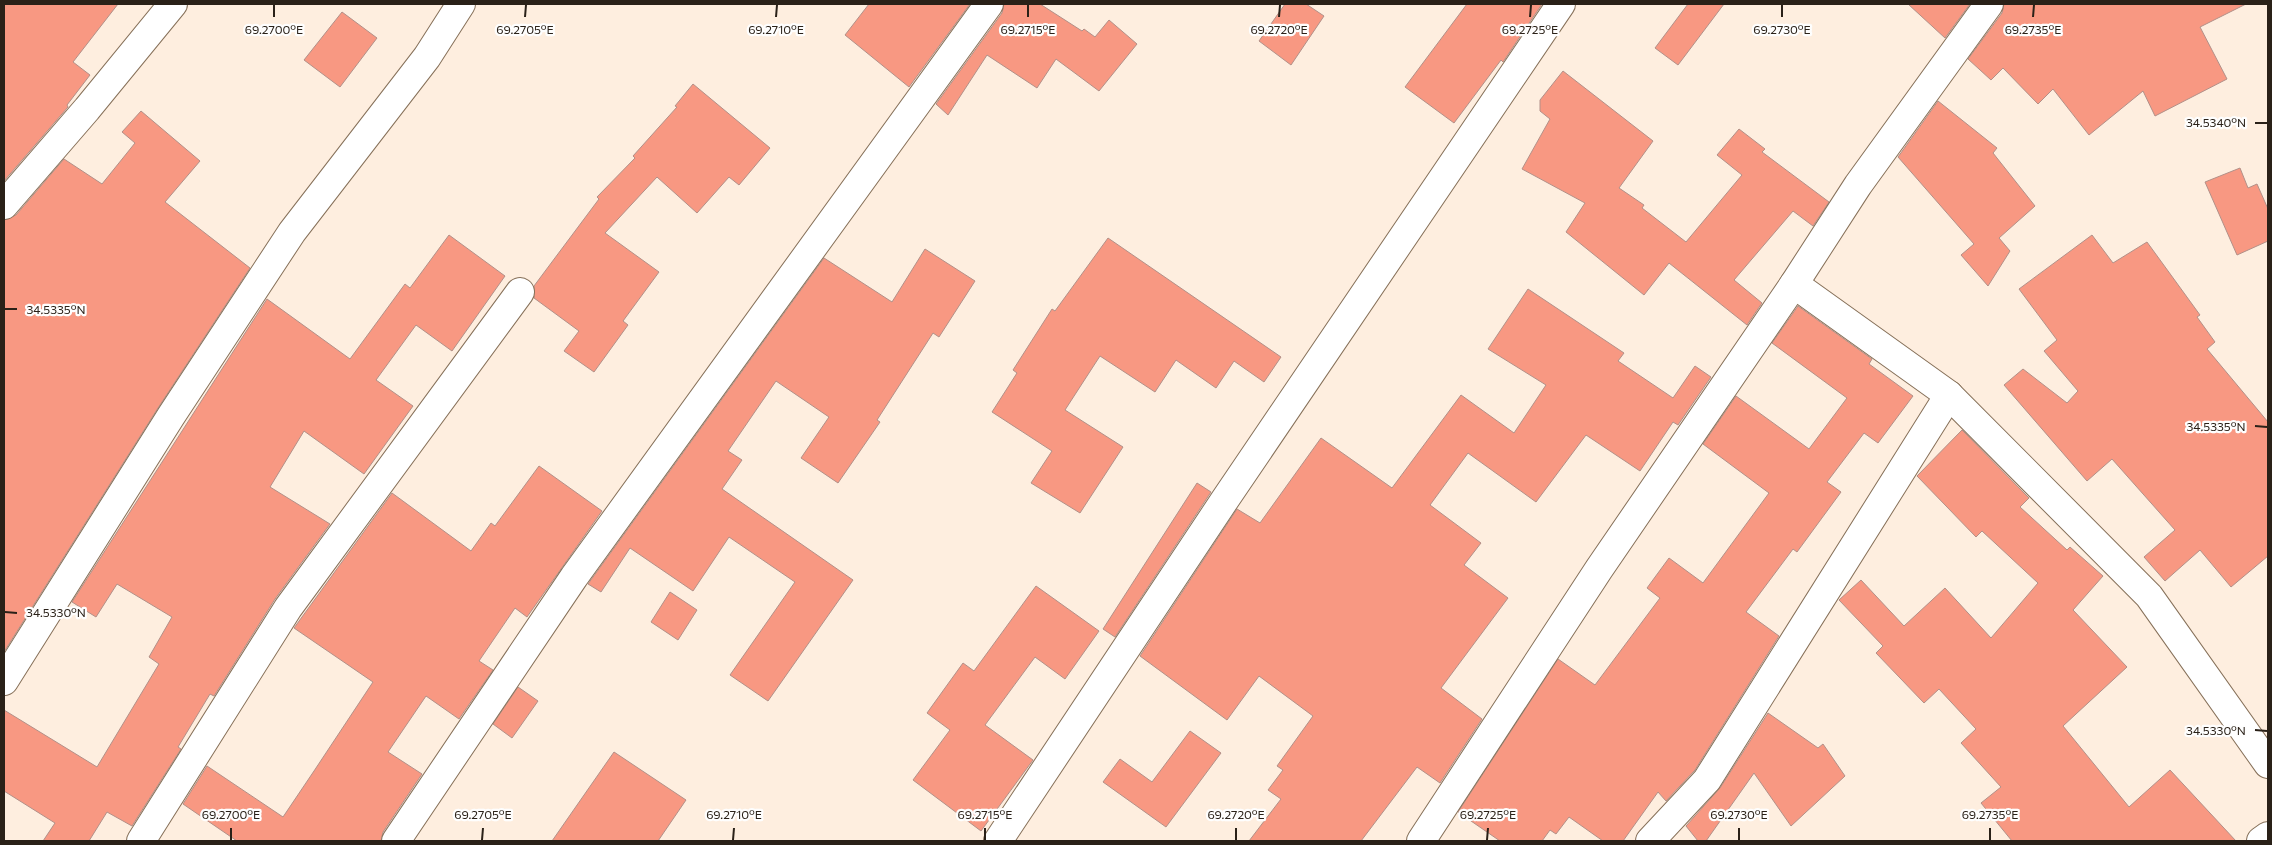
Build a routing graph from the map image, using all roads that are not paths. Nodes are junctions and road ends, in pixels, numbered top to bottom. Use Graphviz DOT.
graph roads {
  1 [pos="173,4"];
  2 [pos="461,4"];
  3 [pos="989,4"];
  4 [pos="1561,4"];
  5 [pos="1989,4"];
  6 [pos="4,205"];
  7 [pos="1794,284"];
  8 [pos="520,292"];
  9 [pos="1949,395"];
  10 [pos="4,681"];
  11 [pos="2268,764"];
  12 [pos="2268,836"];
  13 [pos="140,841"];
  14 [pos="396,841"];
  15 [pos="998,841"];
  16 [pos="1421,841"];
  17 [pos="1650,841"];
  18 [pos="2261,841"];
  1 -- 6 [label="street"];
  2 -- 10 [label="street"];
  3 -- 14 [label="street"];
  4 -- 15 [label="street"];
  5 -- 7 [label="street"];
  7 -- 9 [label="street"];
  7 -- 16 [label="street"];
  8 -- 13 [label="street"];
  9 -- 11 [label="street"];
  9 -- 17 [label="street"];
  12 -- 18 [label="street"];
}
